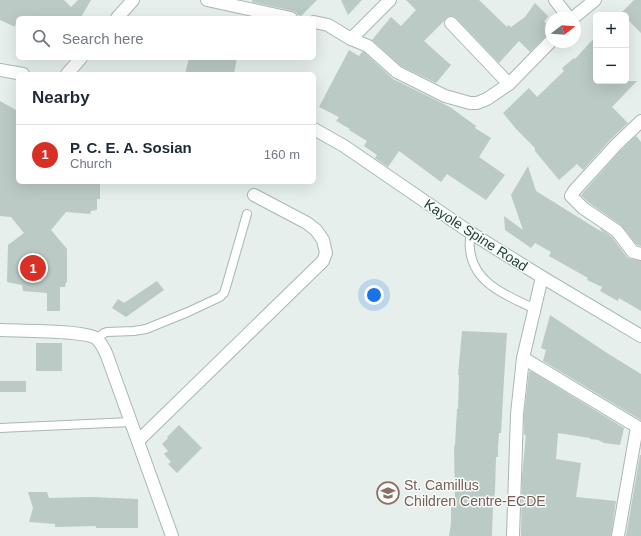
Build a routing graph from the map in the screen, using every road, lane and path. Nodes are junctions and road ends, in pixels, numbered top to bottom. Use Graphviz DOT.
graph roads {
  1 [pos="133,0"];
  2 [pos="207,0"];
  3 [pos="390,0"];
  4 [pos="555,0"];
  5 [pos="595,0"];
  6 [pos="242,4"];
  7 [pos="565,12"];
  8 [pos="580,12"];
  9 [pos="119,16"];
  10 [pos="285,16"];
  11 [pos="316,22"];
  12 [pos="451,23"];
  13 [pos="350,39"];
  14 [pos="545,47"];
  15 [pos="79,60"];
  16 [pos="0,70"];
  17 [pos="69,72"];
  18 [pos="16,73"];
  19 [pos="509,84"];
  20 [pos="641,121"];
  21 [pos="316,130"];
  22 [pos="254,194"];
  23 [pos="247,214"];
  24 [pos="471,233"];
  25 [pos="641,254"];
  26 [pos="542,277"];
  27 [pos="535,309"];
  28 [pos="0,330"];
  29 [pos="641,336"];
  30 [pos="96,339"];
  31 [pos="523,358"];
  32 [pos="131,422"];
  33 [pos="0,428"];
  34 [pos="639,428"];
  35 [pos="138,441"];
  36 [pos="172,536"];
  37 [pos="513,536"];
  38 [pos="618,536"];
  1 -- 9 [label="street"];
  2 -- 6 [label="street"];
  3 -- 13 [label="street"];
  4 -- 7 [label="street"];
  5 -- 8 [label="street"];
  6 -- 10 [label="street"];
  11 -- 13 [label="street"];
  12 -- 19 [label="street"];
  13 -- 19 [label="street"];
  14 -- 19 [label="street"];
  15 -- 17 [label="street"];
  16 -- 18 [label="street"];
  20 -- 25 [label="street"];
  21 -- 24 [label="street, Kayole Spine Road"];
  22 -- 35 [label="street"];
  23 -- 30 [label="lane"];
  24 -- 26 [label="street, Kayole Spine Road"];
  24 -- 27 [label="lane"];
  26 -- 27 [label="street"];
  26 -- 29 [label="street, Kayole Spine Road"];
  27 -- 31 [label="street"];
  28 -- 30 [label="street"];
  30 -- 32 [label="street"];
  31 -- 34 [label="street"];
  31 -- 37 [label="street"];
  32 -- 33 [label="lane"];
  32 -- 35 [label="street"];
  34 -- 38 [label="street"];
  35 -- 36 [label="street"];
}
